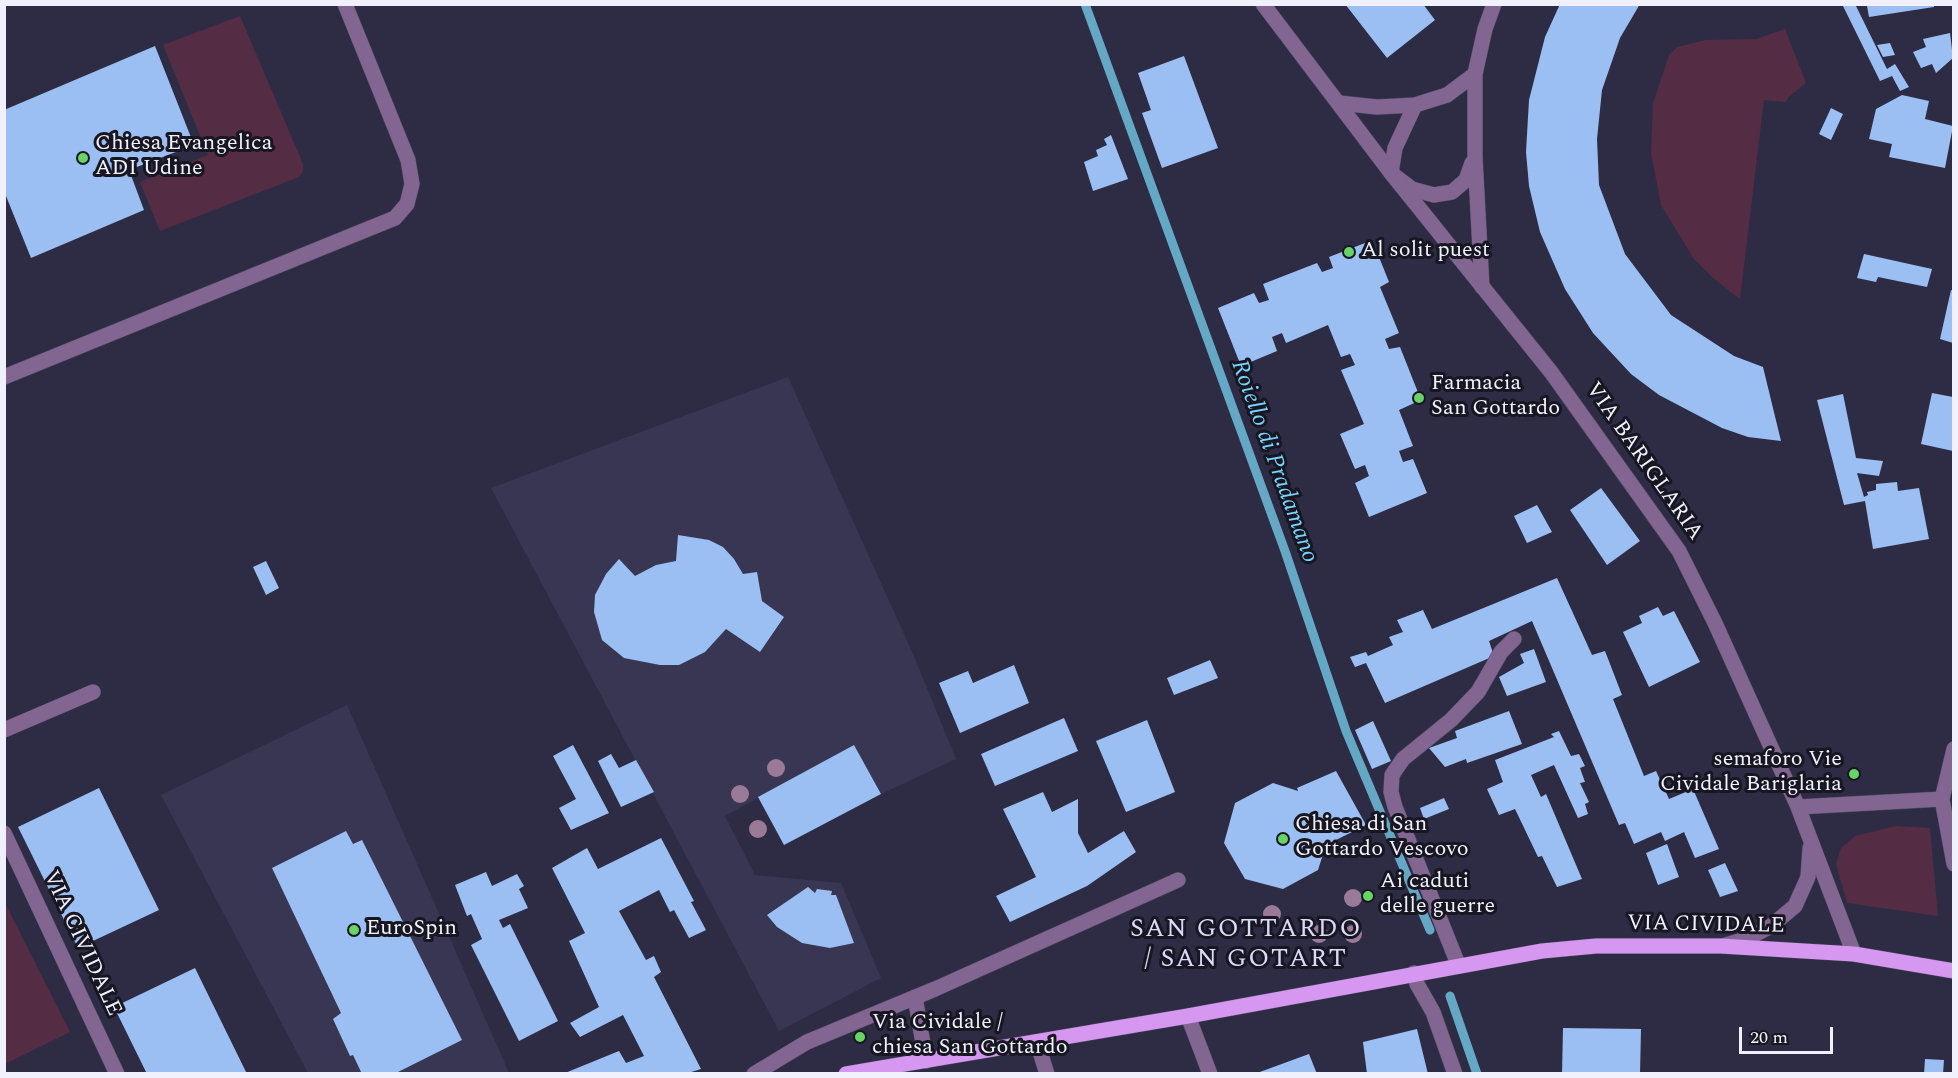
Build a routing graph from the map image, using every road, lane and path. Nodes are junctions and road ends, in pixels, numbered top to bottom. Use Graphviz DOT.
graph roads {
  1 [pos="345,4"];
  2 [pos="1263,4"];
  3 [pos="1494,4"];
  4 [pos="1475,74"];
  5 [pos="1339,104"];
  6 [pos="1415,105"];
  7 [pos="1475,157"];
  8 [pos="1390,173"];
  9 [pos="1482,286"];
  10 [pos="4,377"];
  11 [pos="1514,639"];
  12 [pos="93,693"];
  13 [pos="4,730"];
  14 [pos="1953,749"];
  15 [pos="1942,799"];
  16 [pos="1798,807"];
  17 [pos="4,833"];
  18 [pos="1810,842"];
  19 [pos="1953,864"];
  20 [pos="1178,880"];
  21 [pos="1721,946"];
  22 [pos="1854,954"];
  23 [pos="1458,964"];
  24 [pos="1953,971"];
  25 [pos="1414,973"];
  26 [pos="915,998"];
  27 [pos="1188,1016"];
  28 [pos="1037,1042"];
  29 [pos="926,1061"];
  30 [pos="887,1071"];
  31 [pos="117,1074"];
  32 [pos="754,1074"];
  33 [pos="846,1074"];
  34 [pos="1047,1074"];
  35 [pos="1210,1074"];
  36 [pos="1455,1074"];
  1 -- 10 [label="street"];
  2 -- 5 [label="street, VIA BARIGLARIA"];
  3 -- 4 [label="street"];
  4 -- 6 [label="street"];
  4 -- 7 [label="street"];
  5 -- 6 [label="street"];
  5 -- 8 [label="street, VIA BARIGLARIA"];
  6 -- 8 [label="street"];
  7 -- 8 [label="street"];
  7 -- 9 [label="street"];
  8 -- 9 [label="street, VIA BARIGLARIA"];
  9 -- 16 [label="street, VIA BARIGLARIA"];
  11 -- 23 [label="street"];
  12 -- 13 [label="street"];
  14 -- 15 [label="street"];
  15 -- 16 [label="street"];
  15 -- 19 [label="street"];
  16 -- 18 [label="street, VIA BARIGLARIA"];
  17 -- 31 [label="street, VIA CIVIDALE"];
  18 -- 21 [label="street, VIA BARIGLARIA"];
  18 -- 22 [label="street, VIA BARIGLARIA"];
  20 -- 26 [label="street"];
  21 -- 22 [label="main road, VIA CIVIDALE"];
  21 -- 23 [label="main road, VIA CIVIDALE"];
  22 -- 24 [label="main road, VIA CIVIDALE"];
  23 -- 25 [label="main road, VIA CIVIDALE"];
  25 -- 27 [label="main road, VIA CIVIDALE"];
  25 -- 36 [label="street"];
  26 -- 29 [label="street"];
  26 -- 32 [label="street"];
  27 -- 28 [label="main road, VIA CIVIDALE"];
  27 -- 35 [label="street"];
  28 -- 29 [label="main road, VIA CIVIDALE"];
  28 -- 34 [label="street"];
  29 -- 30 [label="main road, VIA CIVIDALE"];
  30 -- 33 [label="main road, VIA CIVIDALE"];
}
